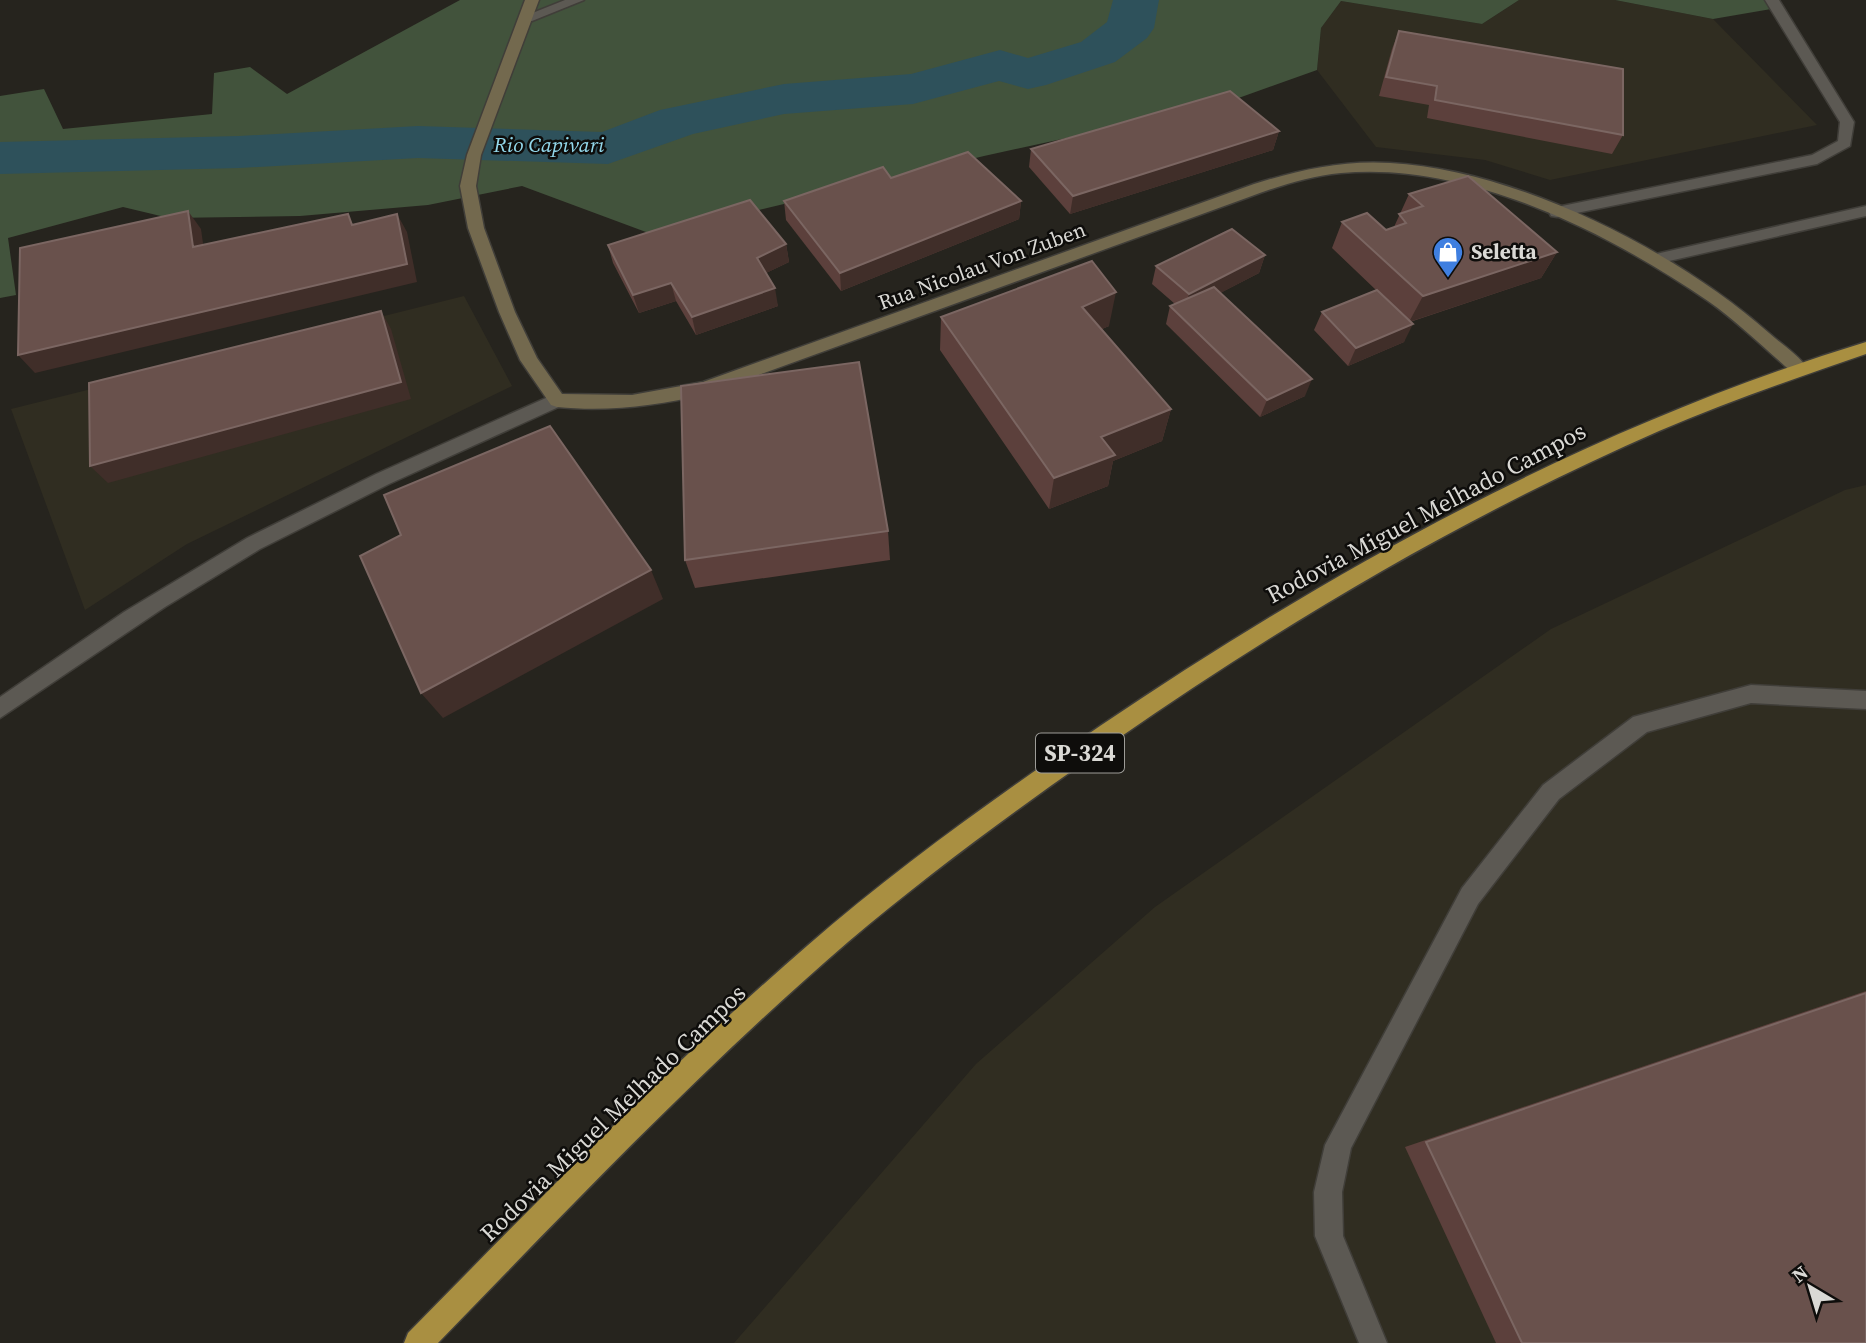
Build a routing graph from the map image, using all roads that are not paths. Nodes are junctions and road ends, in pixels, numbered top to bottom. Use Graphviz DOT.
graph roads {
  1 [pos="533,0"];
  2 [pos="577,0"];
  3 [pos="1772,0"];
  4 [pos="527,18"];
  5 [pos="1866,211"];
  6 [pos="1557,212"];
  7 [pos="1656,259"];
  8 [pos="1866,348"];
  9 [pos="1799,369"];
  10 [pos="557,400"];
  11 [pos="1866,700"];
  12 [pos="0,709"];
  13 [pos="418,1343"];
  14 [pos="1373,1343"];
  1 -- 4 [label="street"];
  2 -- 4 [label="street"];
  3 -- 6 [label="street"];
  4 -- 10 [label="street"];
  5 -- 7 [label="street"];
  6 -- 7 [label="street, Rua Nicolau Von Zuben"];
  6 -- 10 [label="street, Rua Nicolau Von Zuben"];
  7 -- 9 [label="street, Rua Nicolau Von Zuben"];
  8 -- 9 [label="highway, Rodovia Miguel Melhado Campos / SP-324"];
  9 -- 13 [label="highway, Rodovia Miguel Melhado Campos / SP-324"];
  10 -- 12 [label="street"];
  11 -- 14 [label="street"];
}
